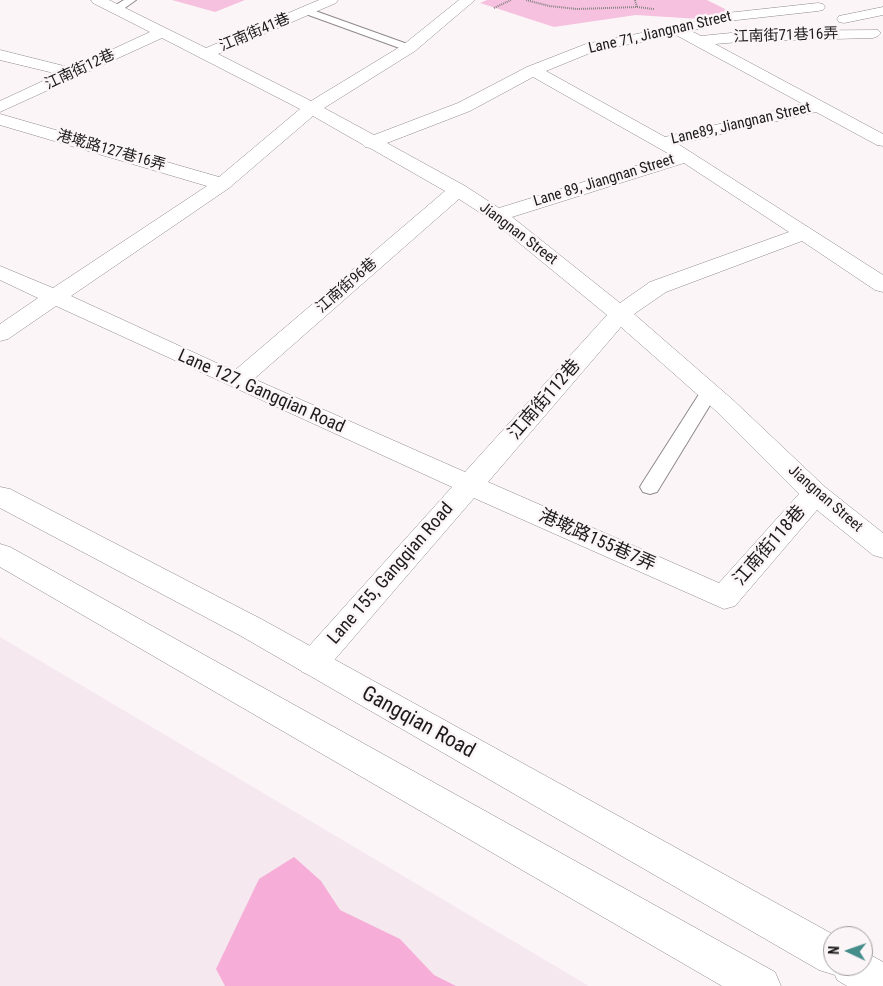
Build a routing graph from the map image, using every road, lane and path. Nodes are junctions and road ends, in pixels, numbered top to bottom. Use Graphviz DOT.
graph roads {
  1 [pos="98,0"];
  2 [pos="331,0"];
  3 [pos="466,0"];
  4 [pos="511,0"];
  5 [pos="526,0"];
  6 [pos="635,0"];
  7 [pos="802,0"];
  8 [pos="124,4"];
  9 [pos="637,7"];
  10 [pos="818,7"];
  11 [pos="494,8"];
  12 [pos="307,11"];
  13 [pos="883,11"];
  14 [pos="844,19"];
  15 [pos="701,23"];
  16 [pos="678,30"];
  17 [pos="160,33"];
  18 [pos="878,35"];
  19 [pos="699,41"];
  20 [pos="409,48"];
  21 [pos="206,54"];
  22 [pos="0,55"];
  23 [pos="533,70"];
  24 [pos="74,73"];
  25 [pos="818,106"];
  26 [pos="0,107"];
  27 [pos="312,108"];
  28 [pos="0,119"];
  29 [pos="883,141"];
  30 [pos="665,142"];
  31 [pos="371,143"];
  32 [pos="686,156"];
  33 [pos="222,184"];
  34 [pos="458,190"];
  35 [pos="497,214"];
  36 [pos="803,234"];
  37 [pos="0,272"];
  38 [pos="883,285"];
  39 [pos="54,297"];
  40 [pos="620,314"];
  41 [pos="0,334"];
  42 [pos="237,381"];
  43 [pos="709,392"];
  44 [pos="469,485"];
  45 [pos="650,487"];
  46 [pos="815,494"];
  47 [pos="0,496"];
  48 [pos="883,548"];
  49 [pos="0,554"];
  50 [pos="724,598"];
  51 [pos="313,663"];
  52 [pos="823,950"];
  53 [pos="869,976"];
  54 [pos="883,984"];
  55 [pos="760,986"];
  1 -- 8 [label="street, Jiangnan Street"];
  2 -- 12 [label="street, 江南街41巷"];
  3 -- 20 [label="street"];
  4 -- 11 [label="path"];
  5 -- 9 [label="path"];
  6 -- 9 [label="path"];
  7 -- 10 [label="street, 江南街71巷16弄"];
  8 -- 17 [label="street, Jiangnan Street"];
  9 -- 15 [label="path"];
  10 -- 14 [label="street, 江南街71巷16弄"];
  10 -- 15 [label="street, Lane 71, Jiangnan Street"];
  12 -- 20 [label="lane"];
  12 -- 21 [label="street, 江南街41巷"];
  13 -- 14 [label="street"];
  14 -- 18 [label="street, 江南街71巷16弄"];
  15 -- 16 [label="street, Lane 71, Jiangnan Street"];
  16 -- 19 [label="street"];
  16 -- 23 [label="street, Lane 71, Jiangnan Street"];
  17 -- 21 [label="street, Jiangnan Street"];
  17 -- 24 [label="street, 江南街12巷"];
  18 -- 19 [label="street, 江南街71巷16弄"];
  19 -- 25 [label="street"];
  20 -- 27 [label="street"];
  21 -- 27 [label="street, Jiangnan Street"];
  22 -- 24 [label="street"];
  23 -- 30 [label="street, Lane 89, Jiangnan Street"];
  23 -- 31 [label="street, Lane 71, Jiangnan Street"];
  24 -- 26 [label="street, 江南街12巷"];
  25 -- 29 [label="street"];
  25 -- 30 [label="street, Lane89, Jiangnan Street"];
  27 -- 31 [label="street, Jiangnan Street"];
  27 -- 33 [label="street"];
  28 -- 33 [label="street, 港墘路127巷16弄"];
  30 -- 32 [label="street, Lane 89, Jiangnan Street"];
  31 -- 34 [label="street, Jiangnan Street"];
  32 -- 35 [label="street, Lane 89, Jiangnan Street"];
  32 -- 36 [label="street"];
  33 -- 39 [label="street"];
  34 -- 35 [label="street, Jiangnan Street"];
  34 -- 42 [label="street, 江南街96巷"];
  35 -- 40 [label="street, Jiangnan Street"];
  36 -- 38 [label="street"];
  36 -- 40 [label="street, 江南街112巷"];
  37 -- 39 [label="street, Lane 127, Gangqian Road"];
  39 -- 41 [label="street"];
  39 -- 42 [label="street, Lane 127, Gangqian Road"];
  40 -- 43 [label="street, Jiangnan Street"];
  40 -- 44 [label="street, 江南街112巷"];
  42 -- 44 [label="street, Lane 127, Gangqian Road"];
  43 -- 45 [label="lane"];
  43 -- 46 [label="street, Jiangnan Street"];
  44 -- 50 [label="street, 港墘路155巷7弄"];
  44 -- 51 [label="street, Lane 155, Gangqian Road"];
  46 -- 48 [label="street, Jiangnan Street"];
  46 -- 50 [label="street, 江南街118巷"];
  47 -- 51 [label="street, Gangqian Road"];
  49 -- 55 [label="street"];
  51 -- 52 [label="street, Gangqian Road"];
  53 -- 54 [label="street"];
}
